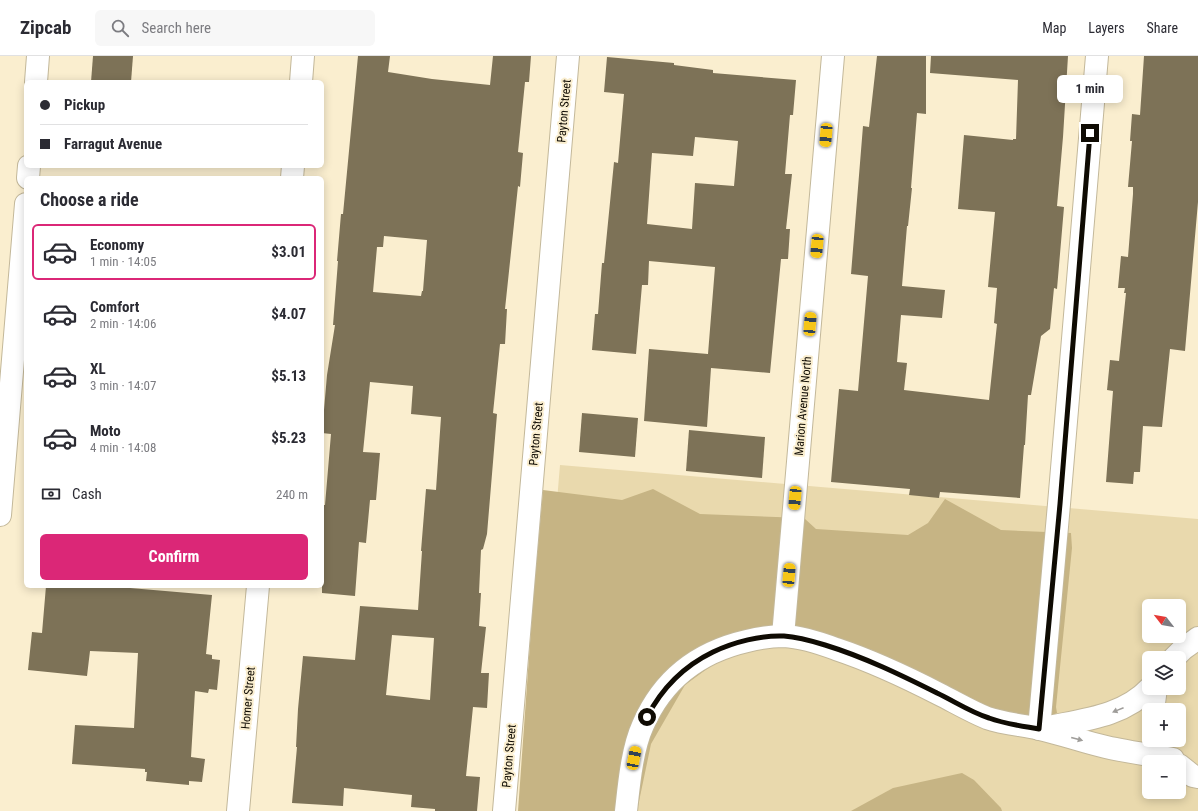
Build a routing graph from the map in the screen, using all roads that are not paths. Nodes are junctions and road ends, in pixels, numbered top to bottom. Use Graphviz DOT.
graph roads {
  1 [pos="38,56"];
  2 [pos="303,56"];
  3 [pos="568,56"];
  4 [pos="832,56"];
  5 [pos="1096,56"];
  6 [pos="36,80"];
  7 [pos="301,80"];
  8 [pos="24,228"];
  9 [pos="0,515"];
  10 [pos="258,588"];
  11 [pos="783,636"];
  12 [pos="1198,638"];
  13 [pos="1182,651"];
  14 [pos="1143,695"];
  15 [pos="1039,729"];
  16 [pos="1164,747"];
  17 [pos="1172,755"];
  18 [pos="1142,757"];
  19 [pos="238,811"];
  20 [pos="504,811"];
  21 [pos="626,811"];
  1 -- 6 [label="street"];
  2 -- 7 [label="street"];
  3 -- 20 [label="street, Payton Street"];
  4 -- 11 [label="street, Marion Avenue North"];
  5 -- 15 [label="street"];
  8 -- 9 [label="street"];
  10 -- 19 [label="street, Homer Street"];
  11 -- 15 [label="street"];
  11 -- 21 [label="street"];
  12 -- 13 [label="street"];
  14 -- 15 [label="street, one-way"];
  15 -- 18 [label="street, one-way"];
  16 -- 17 [label="street"];
}
